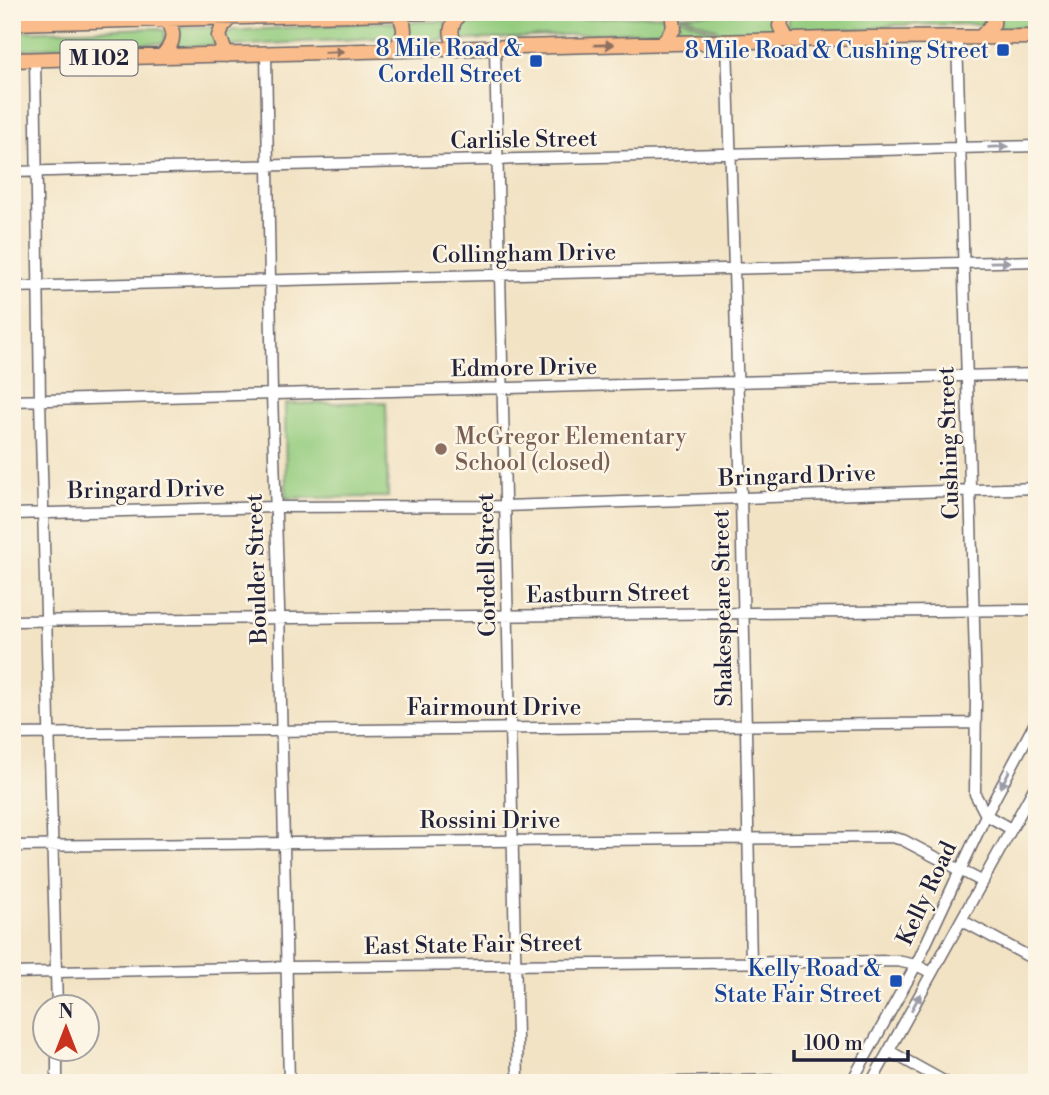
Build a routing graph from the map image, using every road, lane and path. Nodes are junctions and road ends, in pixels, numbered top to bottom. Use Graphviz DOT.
graph roads {
  1 [pos="431,12"];
  2 [pos="460,12"];
  3 [pos="672,12"];
  4 [pos="782,12"];
  5 [pos="994,12"];
  6 [pos="398,13"];
  7 [pos="102,16"];
  8 [pos="232,17"];
  9 [pos="166,19"];
  10 [pos="12,23"];
  11 [pos="957,37"];
  12 [pos="981,37"];
  13 [pos="1037,37"];
  14 [pos="787,40"];
  15 [pos="727,42"];
  16 [pos="663,43"];
  17 [pos="458,48"];
  18 [pos="495,48"];
  19 [pos="393,50"];
  20 [pos="266,54"];
  21 [pos="226,55"];
  22 [pos="162,56"];
  23 [pos="35,59"];
  24 [pos="12,60"];
  25 [pos="1037,146"];
  26 [pos="960,148"];
  27 [pos="730,156"];
  28 [pos="498,160"];
  29 [pos="268,166"];
  30 [pos="12,172"];
  31 [pos="36,172"];
  32 [pos="1037,261"];
  33 [pos="963,262"];
  34 [pos="734,270"];
  35 [pos="501,275"];
  36 [pos="270,280"];
  37 [pos="39,286"];
  38 [pos="12,287"];
  39 [pos="1037,374"];
  40 [pos="967,376"];
  41 [pos="737,383"];
  42 [pos="504,389"];
  43 [pos="272,394"];
  44 [pos="40,400"];
  45 [pos="12,401"];
  46 [pos="1037,488"];
  47 [pos="970,490"];
  48 [pos="740,497"];
  49 [pos="505,506"];
  50 [pos="276,507"];
  51 [pos="43,513"];
  52 [pos="12,514"];
  53 [pos="974,610"];
  54 [pos="1037,610"];
  55 [pos="743,612"];
  56 [pos="508,615"];
  57 [pos="279,617"];
  58 [pos="46,620"];
  59 [pos="12,621"];
  60 [pos="1037,719"];
  61 [pos="976,723"];
  62 [pos="746,726"];
  63 [pos="509,728"];
  64 [pos="281,729"];
  65 [pos="49,732"];
  66 [pos="12,733"];
  67 [pos="1037,783"];
  68 [pos="986,815"];
  69 [pos="1011,829"];
  70 [pos="749,838"];
  71 [pos="511,841"];
  72 [pos="284,842"];
  73 [pos="52,845"];
  74 [pos="12,846"];
  75 [pos="960,869"];
  76 [pos="983,882"];
  77 [pos="961,920"];
  78 [pos="1037,961"];
  79 [pos="751,963"];
  80 [pos="515,965"];
  81 [pos="916,965"];
  82 [pos="287,967"];
  83 [pos="56,972"];
  84 [pos="12,973"];
  85 [pos="932,973"];
  86 [pos="57,993"];
  87 [pos="889,1051"];
  88 [pos="57,1064"];
  89 [pos="57,1083"];
  90 [pos="289,1083"];
  91 [pos="518,1083"];
  92 [pos="624,1083"];
  93 [pos="800,1083"];
  94 [pos="851,1083"];
  95 [pos="871,1083"];
  96 [pos="947,1083"];
  1 -- 6 [label="highway, M 102"];
  2 -- 17 [label="highway"];
  3 -- 16 [label="highway"];
  4 -- 14 [label="highway"];
  5 -- 12 [label="highway"];
  6 -- 8 [label="highway, M 102"];
  6 -- 19 [label="highway"];
  7 -- 9 [label="highway, M 102"];
  7 -- 10 [label="highway, M 102"];
  8 -- 9 [label="highway, M 102"];
  8 -- 21 [label="highway"];
  9 -- 22 [label="highway"];
  11 -- 12 [label="highway, M 102"];
  11 -- 14 [label="highway, M 102"];
  11 -- 26 [label="street, Cushing Street"];
  12 -- 13 [label="highway, M 102"];
  14 -- 15 [label="highway, M 102"];
  15 -- 16 [label="highway, M 102"];
  15 -- 27 [label="street, Shakespeare Street"];
  18 -- 16 [label="highway, M 102, one-way"];
  17 -- 18 [label="highway, M 102"];
  17 -- 19 [label="highway, M 102"];
  18 -- 28 [label="street, Cordell Street"];
  20 -- 19 [label="highway, M 102, one-way"];
  20 -- 21 [label="highway, M 102"];
  20 -- 29 [label="street, Boulder Street"];
  21 -- 22 [label="highway, M 102"];
  22 -- 23 [label="highway, M 102"];
  23 -- 24 [label="highway, M 102"];
  23 -- 31 [label="street"];
  26 -- 25 [label="street, Carlisle Street, one-way"];
  26 -- 27 [label="street, Carlisle Street"];
  26 -- 33 [label="street, Cushing Street"];
  27 -- 28 [label="street, Carlisle Street"];
  27 -- 34 [label="street, Shakespeare Street"];
  28 -- 29 [label="street, Carlisle Street"];
  28 -- 35 [label="street, Cordell Street"];
  29 -- 31 [label="street, Carlisle Street"];
  29 -- 36 [label="street, Boulder Street"];
  30 -- 31 [label="street, Carlisle Street"];
  31 -- 37 [label="street"];
  33 -- 32 [label="street, Collingham Drive, one-way"];
  33 -- 34 [label="street, Collingham Drive"];
  33 -- 40 [label="street, Cushing Street"];
  34 -- 35 [label="street, Collingham Drive"];
  34 -- 41 [label="street, Shakespeare Street"];
  35 -- 36 [label="street, Collingham Drive"];
  35 -- 42 [label="street, Cordell Street"];
  36 -- 37 [label="street, Collingham Drive"];
  36 -- 43 [label="street, Boulder Street"];
  37 -- 38 [label="street, Collingham Drive"];
  37 -- 44 [label="street"];
  39 -- 40 [label="street, Edmore Drive"];
  40 -- 41 [label="street, Edmore Drive"];
  40 -- 47 [label="street, Cushing Street"];
  41 -- 42 [label="street, Edmore Drive"];
  41 -- 48 [label="street, Shakespeare Street"];
  42 -- 43 [label="street, Edmore Drive"];
  42 -- 49 [label="street, Cordell Street"];
  43 -- 44 [label="street, Edmore Drive"];
  43 -- 50 [label="street, Boulder Street"];
  44 -- 45 [label="street, Edmore Drive"];
  44 -- 51 [label="street"];
  46 -- 47 [label="street, Bringard Drive"];
  47 -- 48 [label="street, Bringard Drive"];
  47 -- 53 [label="street, Cushing Street"];
  48 -- 49 [label="street, Bringard Drive"];
  48 -- 55 [label="street, Shakespeare Street"];
  49 -- 50 [label="street, Bringard Drive"];
  49 -- 56 [label="street, Cordell Street"];
  50 -- 51 [label="street, Bringard Drive"];
  50 -- 57 [label="street, Boulder Street"];
  51 -- 52 [label="street, Bringard Drive"];
  51 -- 58 [label="street"];
  53 -- 54 [label="street, Eastburn Street"];
  53 -- 55 [label="street, Eastburn Street"];
  53 -- 61 [label="street, Cushing Street"];
  55 -- 56 [label="street, Eastburn Street"];
  55 -- 62 [label="street, Shakespeare Street"];
  56 -- 57 [label="street, Eastburn Street"];
  56 -- 63 [label="street, Cordell Street"];
  57 -- 58 [label="street, Eastburn Street"];
  57 -- 64 [label="street, Boulder Street"];
  58 -- 59 [label="street, Eastburn Street"];
  58 -- 65 [label="street"];
  60 -- 68 [label="street, Kelly Road, one-way"];
  61 -- 62 [label="street, Fairmount Drive"];
  61 -- 68 [label="street, Cushing Street"];
  62 -- 63 [label="street, Fairmount Drive"];
  62 -- 70 [label="street, Shakespeare Street"];
  63 -- 64 [label="street, Fairmount Drive"];
  63 -- 71 [label="street, Cordell Street"];
  64 -- 65 [label="street, Fairmount Drive"];
  64 -- 72 [label="street, Boulder Street"];
  65 -- 66 [label="street, Fairmount Drive"];
  65 -- 73 [label="street"];
  67 -- 69 [label="street, Kelly Road"];
  68 -- 69 [label="street"];
  68 -- 75 [label="street, Kelly Road"];
  69 -- 76 [label="street, Kelly Road"];
  70 -- 71 [label="street, Rossini Drive"];
  70 -- 75 [label="street, Rossini Drive"];
  70 -- 79 [label="street, Shakespeare Street"];
  71 -- 72 [label="street, Rossini Drive"];
  71 -- 80 [label="street, Cordell Street"];
  72 -- 73 [label="street, Rossini Drive"];
  72 -- 82 [label="street, Boulder Street"];
  73 -- 74 [label="street, Rossini Drive"];
  73 -- 83 [label="street"];
  75 -- 76 [label="street, Rossini Drive"];
  75 -- 81 [label="street, Kelly Road"];
  76 -- 77 [label="street, Kelly Road"];
  77 -- 78 [label="street"];
  77 -- 85 [label="street, Kelly Road"];
  79 -- 80 [label="street, East State Fair Street"];
  79 -- 81 [label="street, East State Fair Street"];
  80 -- 82 [label="street, East State Fair Street"];
  80 -- 91 [label="street, Cordell Street"];
  81 -- 85 [label="street, East State Fair Street"];
  81 -- 94 [label="street, Kelly Road"];
  82 -- 83 [label="street, East State Fair Street"];
  82 -- 90 [label="street, Boulder Street"];
  83 -- 84 [label="street, East State Fair Street"];
  83 -- 86 [label="street"];
  87 -- 85 [label="street, Kelly Road, one-way"];
  87 -- 95 [label="street, Kelly Road"];
  87 -- 96 [label="street"];
  88 -- 89 [label="street"];
  92 -- 93 [label="street"];
}
